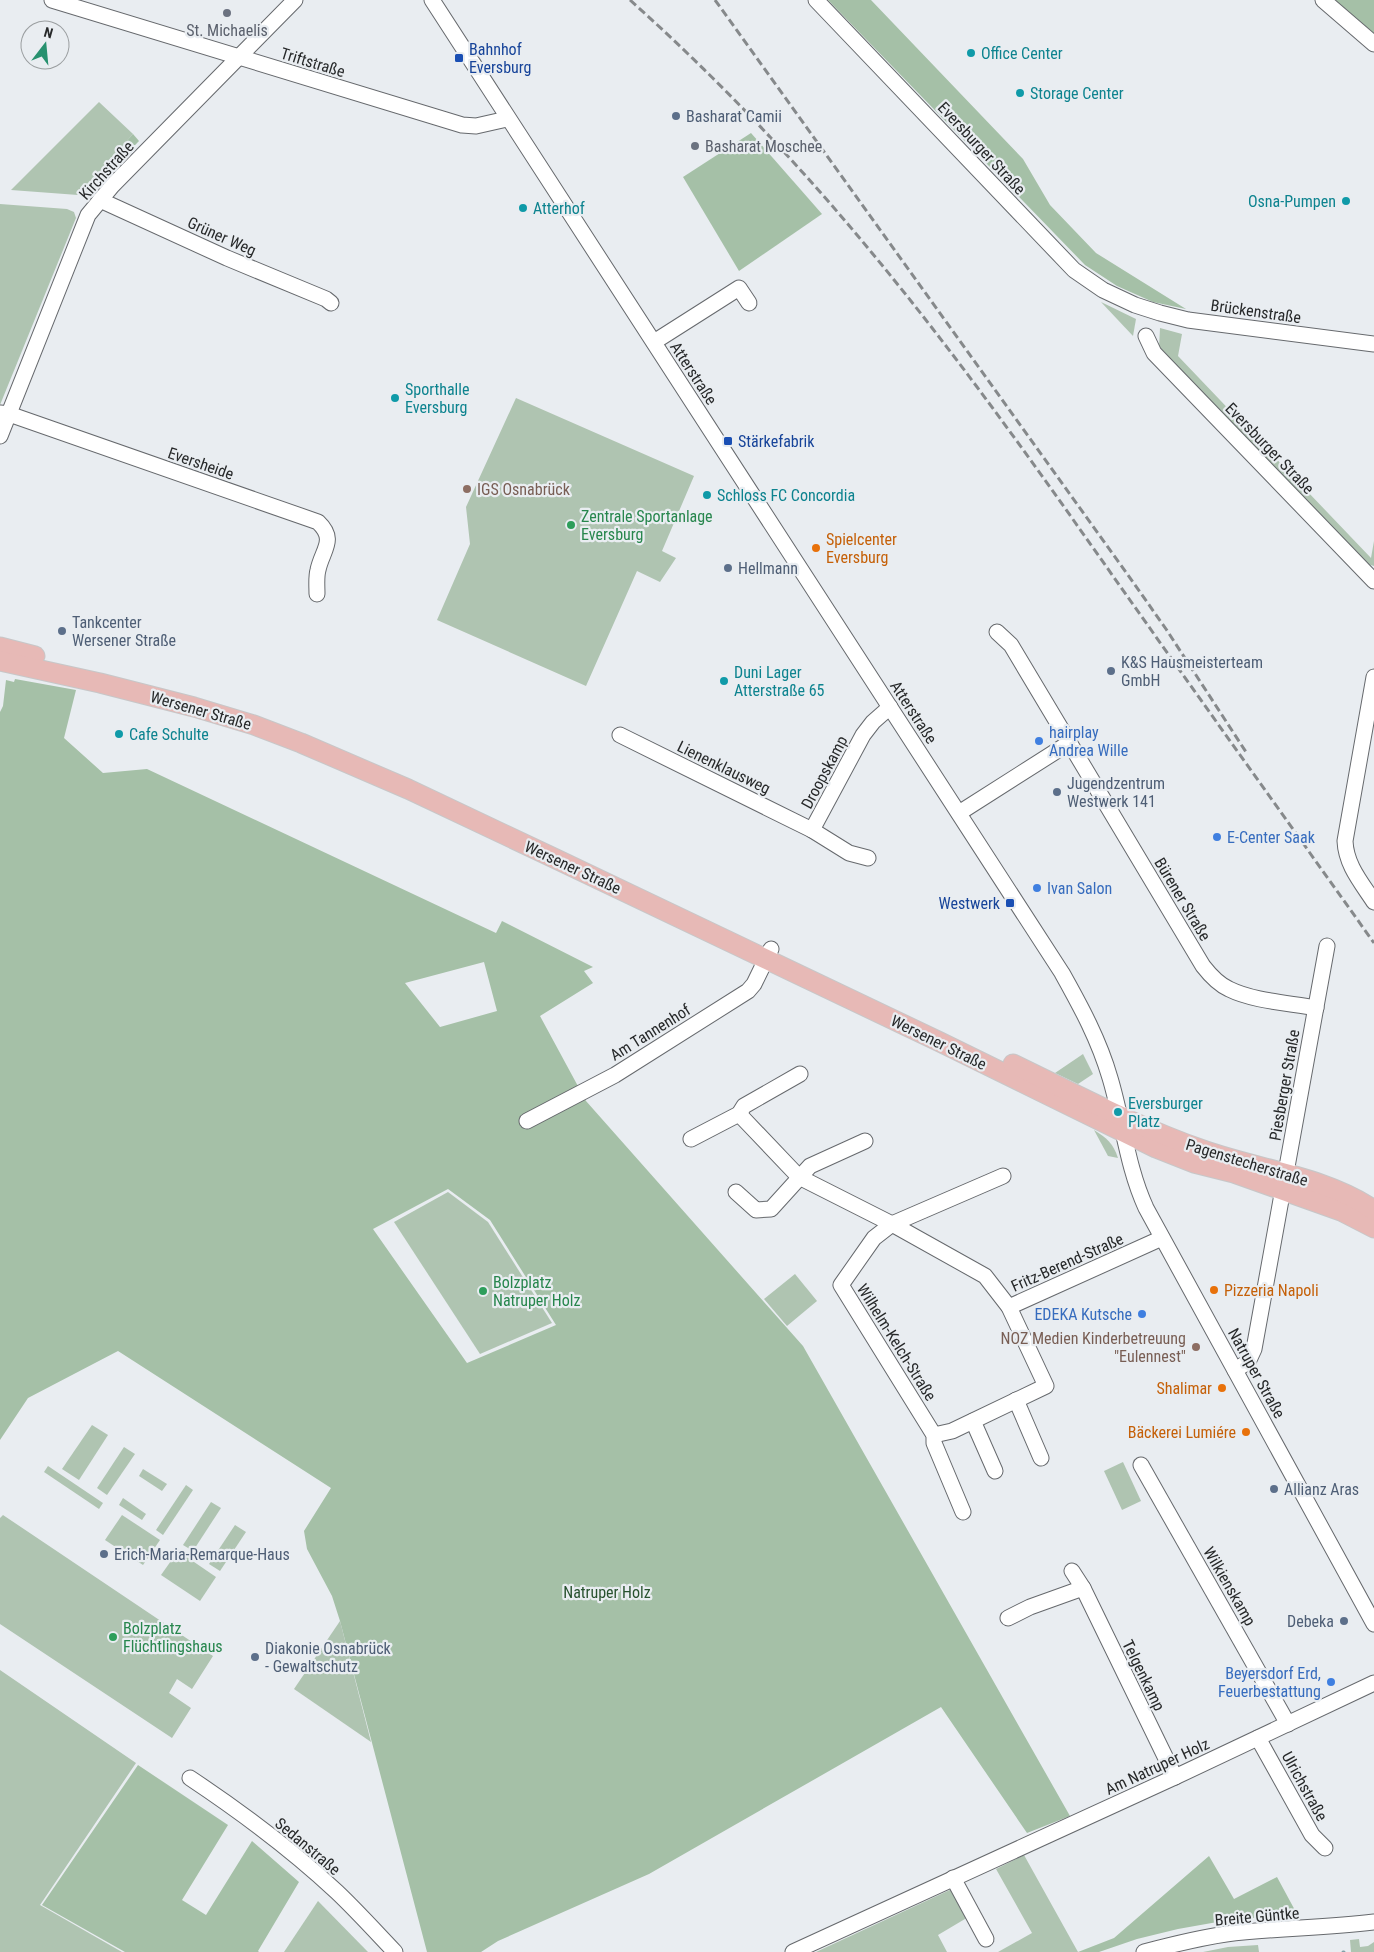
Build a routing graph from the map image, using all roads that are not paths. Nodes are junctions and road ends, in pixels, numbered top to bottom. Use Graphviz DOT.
graph roads {
  1 [pos="52,0"];
  2 [pos="295,0"];
  3 [pos="432,0"];
  4 [pos="816,0"];
  5 [pos="1323,0"];
  6 [pos="1374,44"];
  7 [pos="237,57"];
  8 [pos="507,120"];
  9 [pos="100,200"];
  10 [pos="331,303"];
  11 [pos="749,303"];
  12 [pos="1135,305"];
  13 [pos="1146,336"];
  14 [pos="654,342"];
  15 [pos="1374,344"];
  16 [pos="4,413"];
  17 [pos="0,436"];
  18 [pos="1374,581"];
  19 [pos="317,594"];
  20 [pos="997,632"];
  21 [pos="0,647"];
  22 [pos="0,661"];
  23 [pos="1374,677"];
  24 [pos="890,707"];
  25 [pos="620,735"];
  26 [pos="1069,744"];
  27 [pos="959,813"];
  28 [pos="812,830"];
  29 [pos="868,858"];
  30 [pos="1374,902"];
  31 [pos="1327,946"];
  32 [pos="769,954"];
  33 [pos="1316,1008"];
  34 [pos="800,1074"];
  35 [pos="739,1114"];
  36 [pos="1119,1114"];
  37 [pos="527,1121"];
  38 [pos="1124,1134"];
  39 [pos="691,1139"];
  40 [pos="865,1141"];
  41 [pos="1003,1176"];
  42 [pos="799,1177"];
  43 [pos="1285,1182"];
  44 [pos="736,1192"];
  45 [pos="1374,1210"];
  46 [pos="892,1224"];
  47 [pos="1374,1228"];
  48 [pos="1162,1238"];
  49 [pos="1009,1307"];
  50 [pos="1235,1370"];
  51 [pos="1016,1400"];
  52 [pos="973,1420"];
  53 [pos="934,1435"];
  54 [pos="1041,1458"];
  55 [pos="1141,1465"];
  56 [pos="995,1471"];
  57 [pos="963,1512"];
  58 [pos="1072,1572"];
  59 [pos="1083,1588"];
  60 [pos="1008,1618"];
  61 [pos="1374,1624"];
  62 [pos="1374,1683"];
  63 [pos="1288,1724"];
  64 [pos="1258,1738"];
  65 [pos="1175,1777"];
  66 [pos="190,1778"];
  67 [pos="1325,1848"];
  68 [pos="953,1878"];
  69 [pos="1374,1922"];
  70 [pos="986,1939"];
  71 [pos="395,1952"];
  72 [pos="794,1952"];
  73 [pos="1144,1952"];
  1 -- 7 [label="street, Triftstraße"];
  2 -- 7 [label="street, Kirchstraße"];
  3 -- 8 [label="street, Atterstraße"];
  4 -- 12 [label="street, Eversburger Straße"];
  5 -- 6 [label="street"];
  7 -- 8 [label="street, Triftstraße"];
  7 -- 9 [label="street, Kirchstraße"];
  8 -- 14 [label="street, Atterstraße"];
  9 -- 10 [label="street, Grüner Weg"];
  9 -- 16 [label="street, Kirchstraße"];
  11 -- 14 [label="street, Atterstraße"];
  12 -- 15 [label="street, Brückenstraße"];
  13 -- 18 [label="street, Eversburger Straße"];
  14 -- 24 [label="street, Atterstraße"];
  16 -- 17 [label="street, Kirchstraße"];
  16 -- 19 [label="street, Eversheide"];
  20 -- 26 [label="street, Bürener Straße"];
  21 -- 32 [label="main road, Wersener Straße"];
  22 -- 32 [label="main road, Wersener Straße"];
  23 -- 30 [label="street"];
  24 -- 27 [label="street, Atterstraße"];
  24 -- 28 [label="street, Droopskamp"];
  25 -- 28 [label="street, Lienenklausweg"];
  26 -- 27 [label="street"];
  26 -- 33 [label="street, Bürener Straße"];
  27 -- 36 [label="street, Atterstraße"];
  28 -- 29 [label="street, Droopskamp"];
  31 -- 33 [label="street, Piesberger Straße"];
  32 -- 36 [label="main road, Wersener Straße"];
  32 -- 37 [label="street, Am Tannenhof"];
  32 -- 38 [label="main road, Wersener Straße"];
  33 -- 43 [label="street, Piesberger Straße"];
  34 -- 35 [label="street"];
  35 -- 39 [label="street"];
  35 -- 42 [label="street, Fritz-Berend-Straße"];
  36 -- 38 [label="street"];
  36 -- 43 [label="main road, Pagenstecherstraße"];
  38 -- 43 [label="main road, Pagenstecherstraße"];
  38 -- 48 [label="street, Natruper Straße"];
  40 -- 42 [label="street"];
  41 -- 46 [label="street"];
  42 -- 44 [label="street"];
  42 -- 46 [label="street, Fritz-Berend-Straße"];
  43 -- 45 [label="main road, Pagenstecherstraße"];
  43 -- 47 [label="main road, Pagenstecherstraße"];
  43 -- 50 [label="street, Piesberger Straße"];
  46 -- 49 [label="street, Fritz-Berend-Straße"];
  46 -- 53 [label="street, Wilhelm-Kelch-Straße"];
  48 -- 49 [label="street, Fritz-Berend-Straße"];
  48 -- 50 [label="street, Natruper Straße"];
  49 -- 51 [label="street"];
  50 -- 61 [label="street, Natruper Straße"];
  51 -- 52 [label="street"];
  51 -- 54 [label="street"];
  52 -- 53 [label="street"];
  52 -- 56 [label="street"];
  53 -- 57 [label="street, Wilhelm-Kelch-Straße"];
  55 -- 63 [label="street, Wilkienskamp"];
  58 -- 59 [label="street, Telgenkamp"];
  59 -- 60 [label="street"];
  59 -- 65 [label="street, Telgenkamp"];
  62 -- 63 [label="street, Am Natruper Holz"];
  63 -- 64 [label="street, Am Natruper Holz"];
  64 -- 65 [label="street, Am Natruper Holz"];
  64 -- 67 [label="street, Ulrichstraße"];
  65 -- 68 [label="street, Am Natruper Holz"];
  66 -- 71 [label="street, Sedanstraße"];
  68 -- 70 [label="street"];
  68 -- 72 [label="street, Am Natruper Holz"];
  69 -- 73 [label="street, Breite Güntke"];
}
